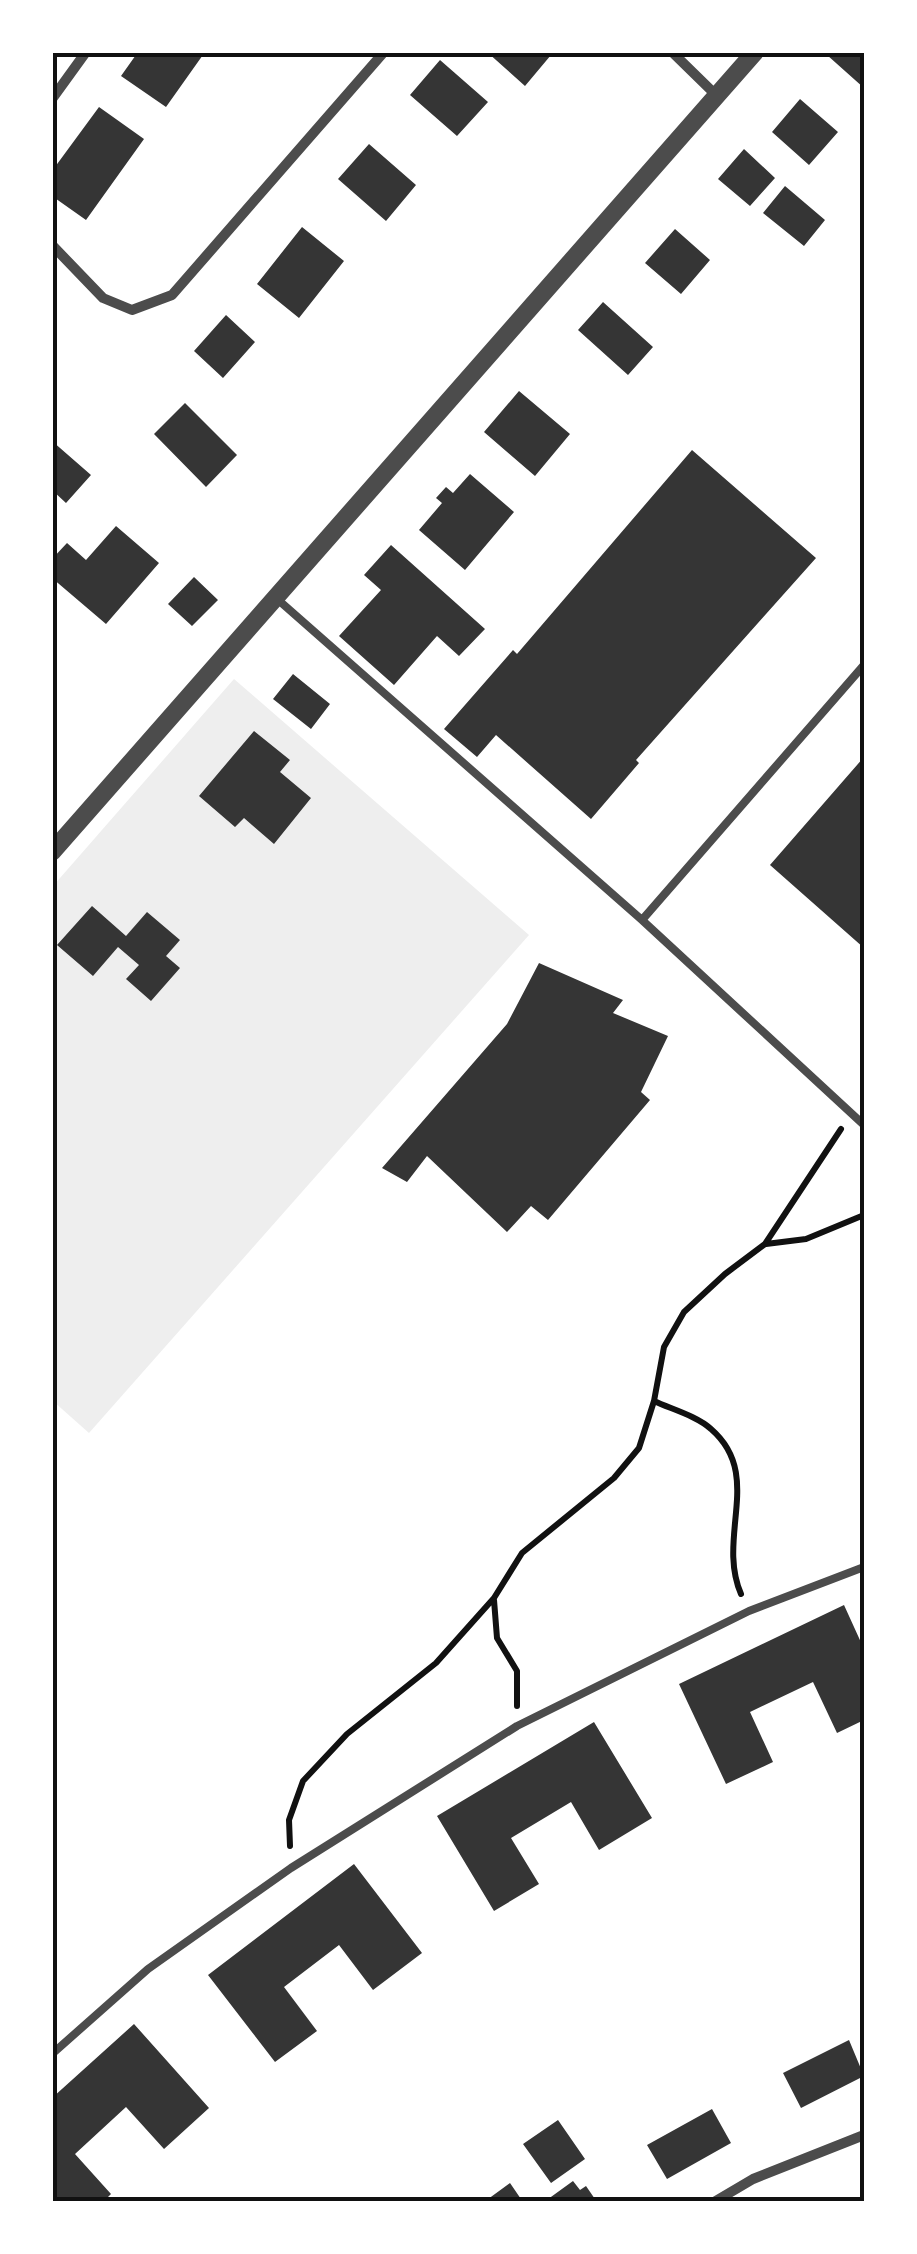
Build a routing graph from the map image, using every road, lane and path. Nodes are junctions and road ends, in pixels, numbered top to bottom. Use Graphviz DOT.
graph roads {
  1 [pos="86,52"];
  2 [pos="384,52"];
  3 [pos="672,52"];
  4 [pos="755,52"];
  5 [pos="717,96"];
  6 [pos="52,99"];
  7 [pos="52,245"];
  8 [pos="276,598"];
  9 [pos="864,665"];
  10 [pos="52,852"];
  11 [pos="642,920"];
  12 [pos="852,1113"];
  13 [pos="864,1125"];
  14 [pos="864,1216"];
  15 [pos="765,1244"];
  16 [pos="654,1402"];
  17 [pos="864,1567"];
  18 [pos="494,1598"];
  19 [pos="749,1610"];
  20 [pos="518,1726"];
  21 [pos="290,1868"];
  22 [pos="52,2054"];
  23 [pos="864,2135"];
  24 [pos="714,2202"];
  1 -- 6 [label="street"];
  2 -- 7 [label="street"];
  3 -- 5 [label="street"];
  4 -- 5 [label="street"];
  5 -- 8 [label="street"];
  8 -- 10 [label="street"];
  8 -- 11 [label="lane"];
  9 -- 11 [label="lane"];
  11 -- 12 [label="lane"];
  12 -- 13 [label="lane"];
  12 -- 15 [label="path"];
  14 -- 15 [label="path"];
  15 -- 16 [label="path"];
  16 -- 18 [label="path"];
  16 -- 19 [label="path"];
  17 -- 19 [label="lane"];
  18 -- 20 [label="path"];
  18 -- 21 [label="path"];
  19 -- 20 [label="lane"];
  20 -- 21 [label="lane"];
  21 -- 22 [label="lane"];
  23 -- 24 [label="street"];
}
